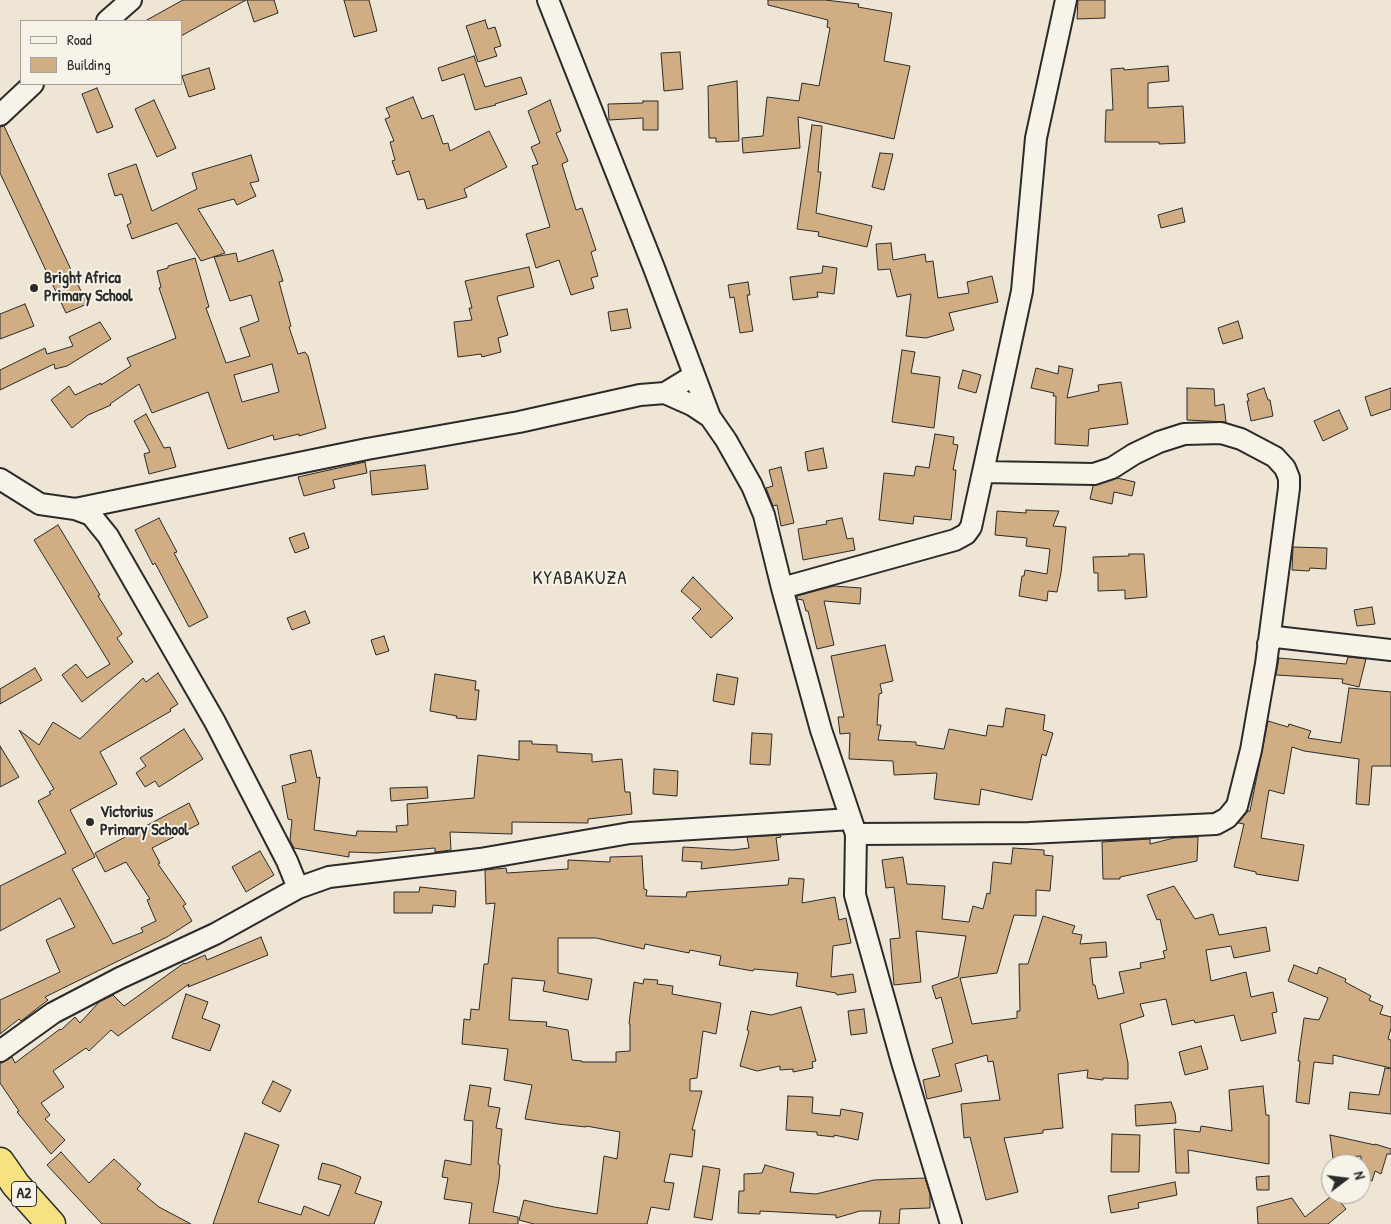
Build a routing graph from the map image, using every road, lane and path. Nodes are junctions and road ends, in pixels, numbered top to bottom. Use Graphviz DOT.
graph roads {
  1 [pos="131,0"];
  2 [pos="548,0"];
  3 [pos="1066,0"];
  4 [pos="108,20"];
  5 [pos="32,85"];
  6 [pos="0,115"];
  7 [pos="693,376"];
  8 [pos="665,393"];
  9 [pos="710,417"];
  10 [pos="983,472"];
  11 [pos="0,480"];
  12 [pos="75,509"];
  13 [pos="782,588"];
  14 [pos="1268,644"];
  15 [pos="1391,650"];
  16 [pos="853,826"];
  17 [pos="298,888"];
  18 [pos="0,1051"];
  19 [pos="0,1162"];
  20 [pos="51,1224"];
  21 [pos="950,1224"];
  1 -- 4 [label="street"];
  2 -- 7 [label="street"];
  3 -- 10 [label="street"];
  5 -- 6 [label="street"];
  7 -- 8 [label="street"];
  7 -- 9 [label="street"];
  8 -- 9 [label="street"];
  8 -- 12 [label="street"];
  9 -- 13 [label="street"];
  10 -- 13 [label="street"];
  10 -- 14 [label="street"];
  11 -- 12 [label="street"];
  12 -- 17 [label="street"];
  13 -- 16 [label="street"];
  14 -- 15 [label="street"];
  14 -- 16 [label="street"];
  16 -- 17 [label="street"];
  16 -- 21 [label="street"];
  17 -- 18 [label="street"];
  19 -- 20 [label="highway, A2"];
}
